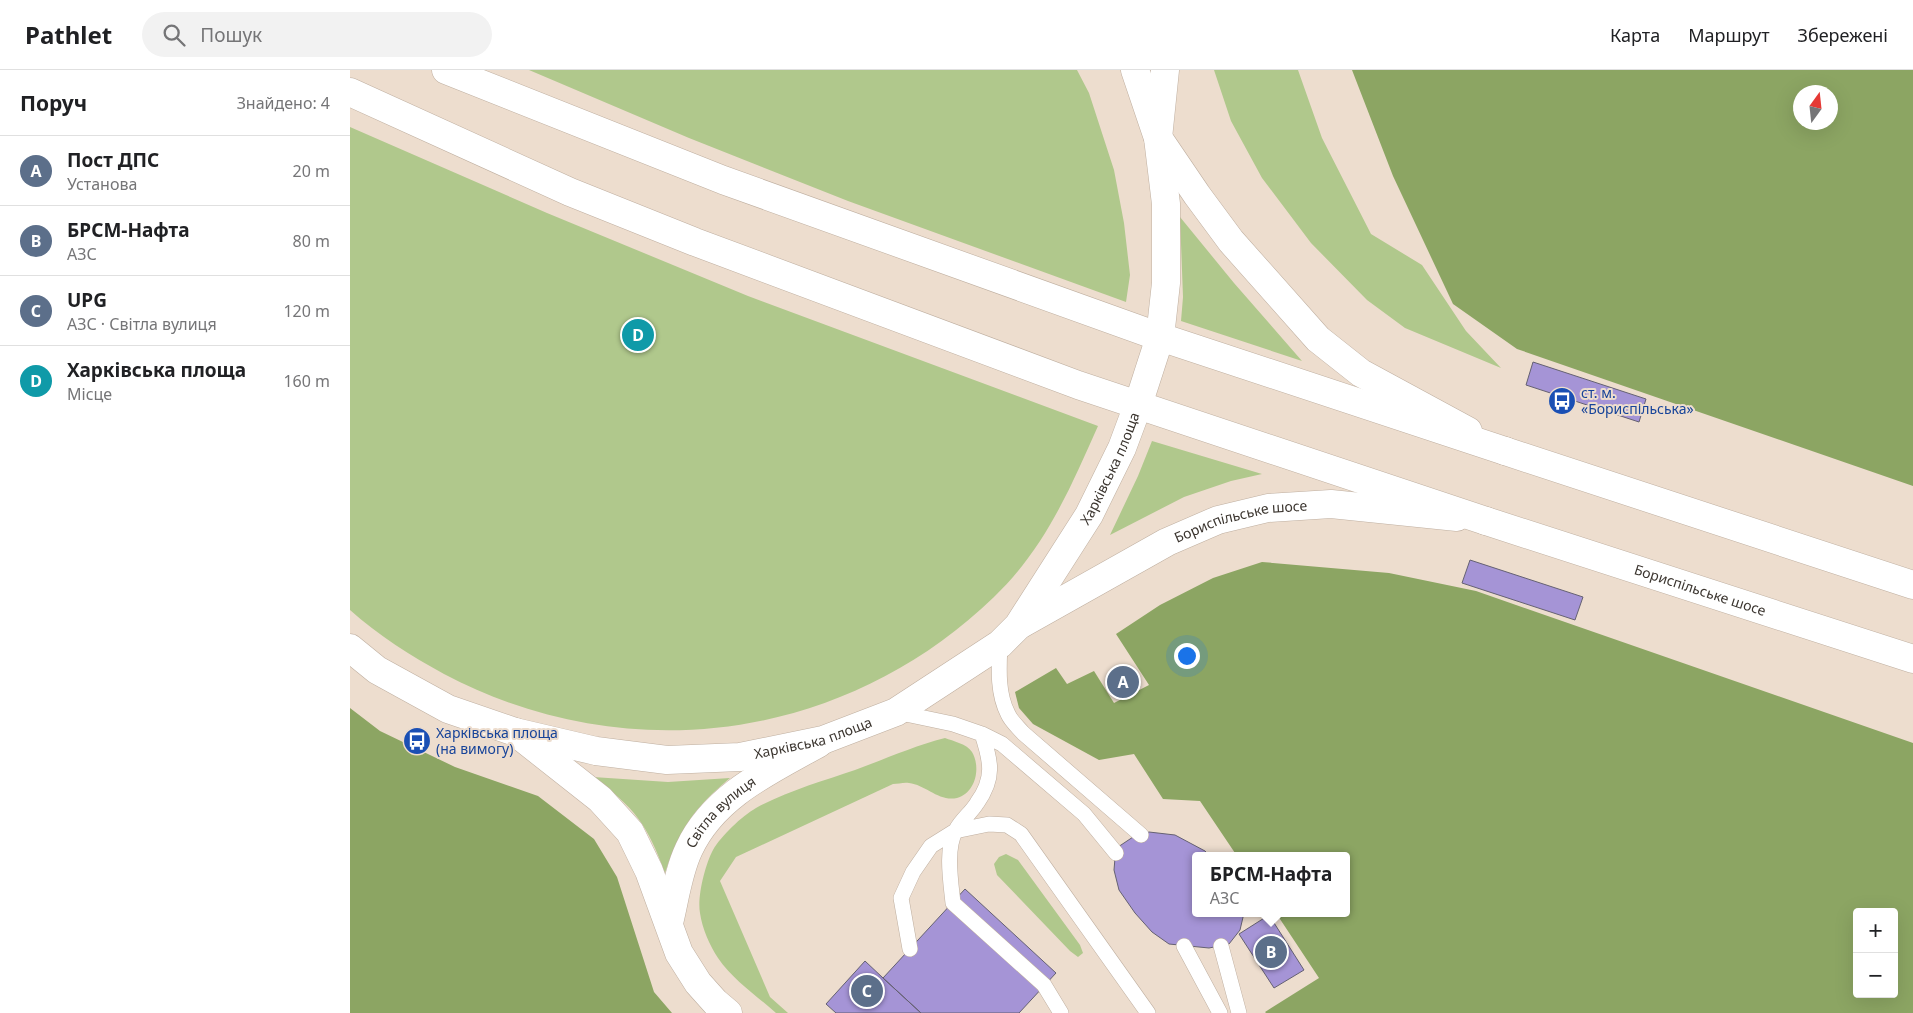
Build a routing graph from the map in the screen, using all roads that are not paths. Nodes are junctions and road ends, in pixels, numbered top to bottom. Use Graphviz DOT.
graph roads {
  1 [pos="446,70"];
  2 [pos="1135,70"];
  3 [pos="1165,70"];
  4 [pos="350,92"];
  5 [pos="1158,138"];
  6 [pos="1160,337"];
  7 [pos="1138,405"];
  8 [pos="1505,451"];
  9 [pos="1486,521"];
  10 [pos="1913,585"];
  11 [pos="1009,635"];
  12 [pos="350,648"];
  13 [pos="1913,659"];
  14 [pos="896,712"];
  15 [pos="515,732"];
  16 [pos="982,734"];
  17 [pos="823,740"];
  18 [pos="955,832"];
  19 [pos="1140,835"];
  20 [pos="1116,853"];
  21 [pos="669,923"];
  22 [pos="1184,946"];
  23 [pos="1221,946"];
  24 [pos="910,949"];
  25 [pos="728,1013"];
  26 [pos="1061,1013"];
  27 [pos="1148,1013"];
  28 [pos="1220,1013"];
  29 [pos="1239,1013"];
  1 -- 6 [label="main road"];
  2 -- 5 [label="main road, Харківська площа"];
  3 -- 5 [label="main road"];
  4 -- 7 [label="main road, Харківська площа"];
  5 -- 6 [label="main road, Харківська площа"];
  5 -- 8 [label="main road"];
  6 -- 7 [label="main road, Харківська площа"];
  6 -- 8 [label="main road"];
  7 -- 9 [label="main road, Бориспільське шосе"];
  7 -- 11 [label="main road, Харківська площа"];
  8 -- 10 [label="main road"];
  9 -- 11 [label="main road, Бориспільське шосе"];
  9 -- 13 [label="main road, Бориспільське шосе"];
  11 -- 14 [label="main road, Харківська площа"];
  11 -- 19 [label="lane"];
  12 -- 15 [label="main road, Харківська площа"];
  14 -- 16 [label="lane"];
  14 -- 17 [label="main road, Харківська площа"];
  15 -- 17 [label="main road, Харківська площа"];
  15 -- 21 [label="main road"];
  16 -- 18 [label="lane"];
  16 -- 20 [label="lane"];
  17 -- 21 [label="main road, Світла вулиця"];
  18 -- 24 [label="lane"];
  18 -- 26 [label="lane"];
  18 -- 27 [label="lane"];
  21 -- 25 [label="main road"];
  22 -- 28 [label="lane"];
  23 -- 29 [label="lane"];
}
